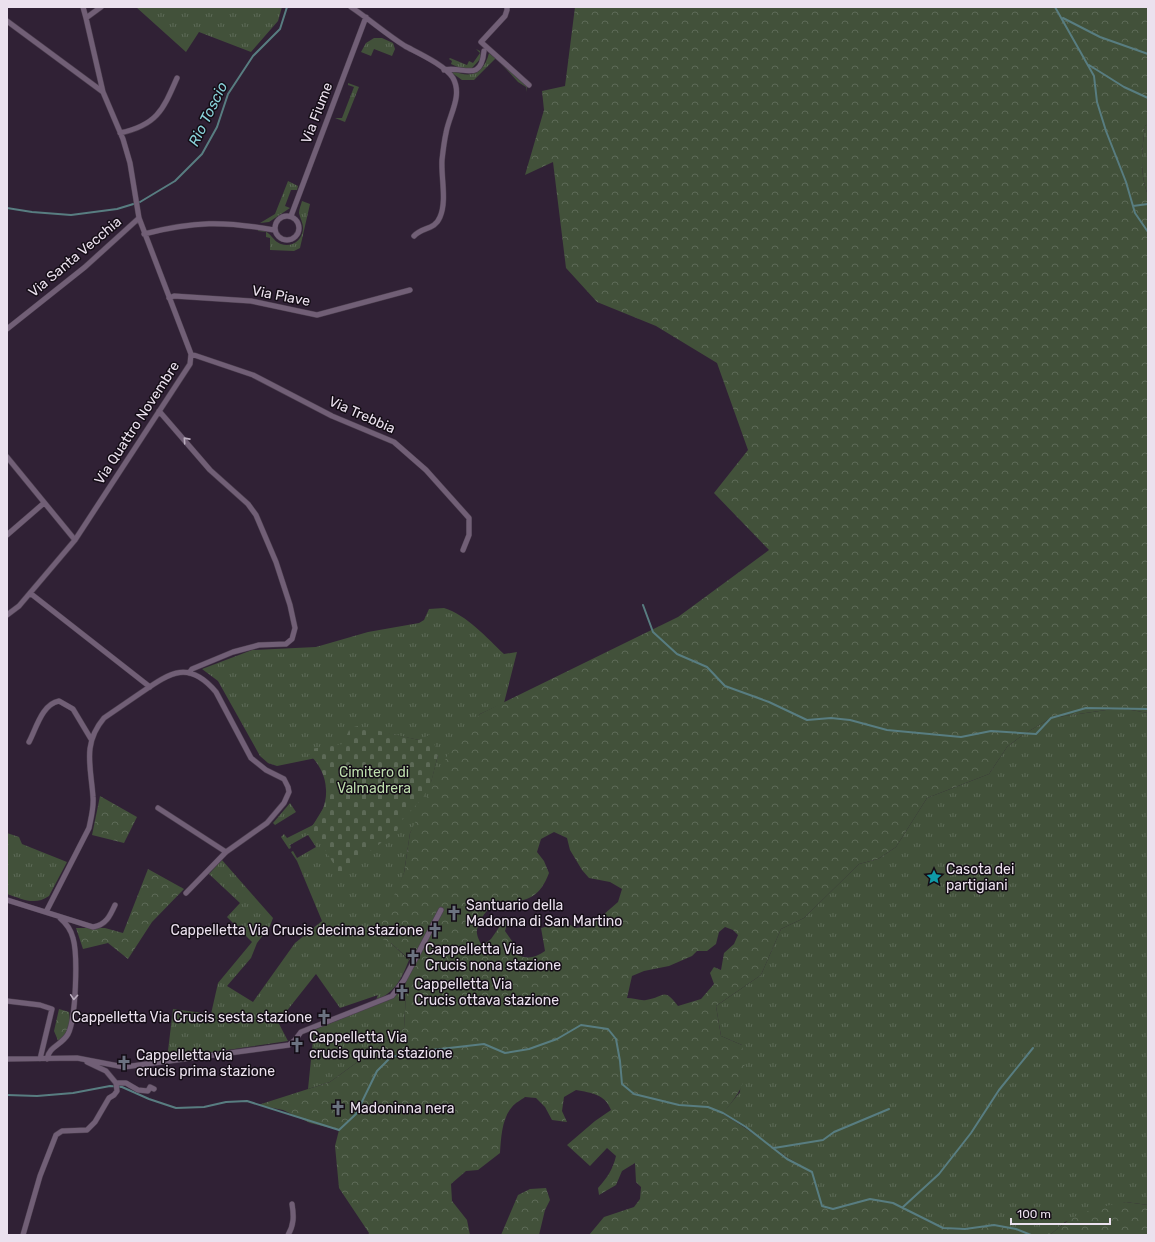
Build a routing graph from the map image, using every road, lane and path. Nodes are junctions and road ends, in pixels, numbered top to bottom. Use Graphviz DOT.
graph roads {
  1 [pos="83,7"];
  2 [pos="101,7"];
  3 [pos="351,7"];
  4 [pos="506,7"];
  5 [pos="366,17"];
  6 [pos="86,18"];
  7 [pos="7,21"];
  8 [pos="484,51"];
  9 [pos="444,70"];
  10 [pos="177,78"];
  11 [pos="529,85"];
  12 [pos="103,92"];
  13 [pos="120,133"];
  14 [pos="291,216"];
  15 [pos="139,218"];
  16 [pos="274,230"];
  17 [pos="144,234"];
  18 [pos="414,236"];
  19 [pos="410,290"];
  20 [pos="169,298"];
  21 [pos="7,329"];
  22 [pos="191,354"];
  23 [pos="160,412"];
  24 [pos="7,458"];
  25 [pos="44,503"];
  26 [pos="7,535"];
  27 [pos="75,540"];
  28 [pos="463,550"];
  29 [pos="30,593"];
  30 [pos="7,615"];
  31 [pos="189,673"];
  32 [pos="150,687"];
  33 [pos="91,739"];
  34 [pos="29,742"];
  35 [pos="158,808"];
  36 [pos="226,852"];
  37 [pos="186,893"];
  38 [pos="7,900"];
  39 [pos="115,905"];
  40 [pos="441,910"];
  41 [pos="46,912"];
  42 [pos="60,918"];
  43 [pos="80,923"];
  44 [pos="70,930"];
  45 [pos="7,1001"];
  46 [pos="7,1059"];
  47 [pos="40,1059"];
  48 [pos="47,1059"];
  49 [pos="85,1060"];
  50 [pos="116,1087"];
  51 [pos="154,1089"];
  52 [pos="292,1204"];
  53 [pos="23,1235"];
  54 [pos="288,1235"];
  1 -- 6 [label="street, Via Quattro Novembre"];
  2 -- 6 [label="street"];
  3 -- 5 [label="street"];
  4 -- 11 [label="street"];
  5 -- 9 [label="street"];
  5 -- 14 [label="street, Via Fiume"];
  6 -- 12 [label="street, Via Quattro Novembre"];
  7 -- 12 [label="street"];
  8 -- 9 [label="street"];
  9 -- 18 [label="street"];
  10 -- 13 [label="street"];
  12 -- 13 [label="street, Via Quattro Novembre"];
  13 -- 15 [label="street, Via Quattro Novembre"];
  14 -- 16 [label="street"];
  14 -- 16 [label="street"];
  15 -- 17 [label="street, Via Quattro Novembre"];
  15 -- 21 [label="street, Via Santa Vecchia"];
  16 -- 17 [label="street"];
  17 -- 20 [label="street, Via Quattro Novembre"];
  19 -- 20 [label="street, Via Piave"];
  20 -- 22 [label="street, Via Quattro Novembre"];
  22 -- 23 [label="street, Via Quattro Novembre"];
  22 -- 28 [label="street, Via Trebbia"];
  23 -- 27 [label="street, Via Quattro Novembre"];
  31 -- 23 [label="street, one-way"];
  24 -- 25 [label="street"];
  25 -- 26 [label="street"];
  25 -- 27 [label="street"];
  27 -- 29 [label="street, Via Quattro Novembre"];
  29 -- 30 [label="street, Via Quattro Novembre"];
  29 -- 32 [label="street"];
  31 -- 32 [label="street"];
  31 -- 36 [label="street"];
  32 -- 33 [label="street"];
  33 -- 34 [label="street"];
  33 -- 41 [label="street"];
  35 -- 36 [label="street"];
  36 -- 37 [label="street"];
  38 -- 41 [label="street"];
  39 -- 43 [label="street"];
  40 -- 49 [label="street"];
  41 -- 42 [label="street"];
  42 -- 43 [label="street"];
  42 -- 44 [label="street"];
  43 -- 44 [label="street"];
  44 -- 48 [label="street, one-way"];
  45 -- 47 [label="street"];
  46 -- 47 [label="street"];
  47 -- 48 [label="street"];
  48 -- 49 [label="street"];
  49 -- 50 [label="street"];
  50 -- 51 [label="street"];
  50 -- 53 [label="street"];
  52 -- 54 [label="street"];
}
